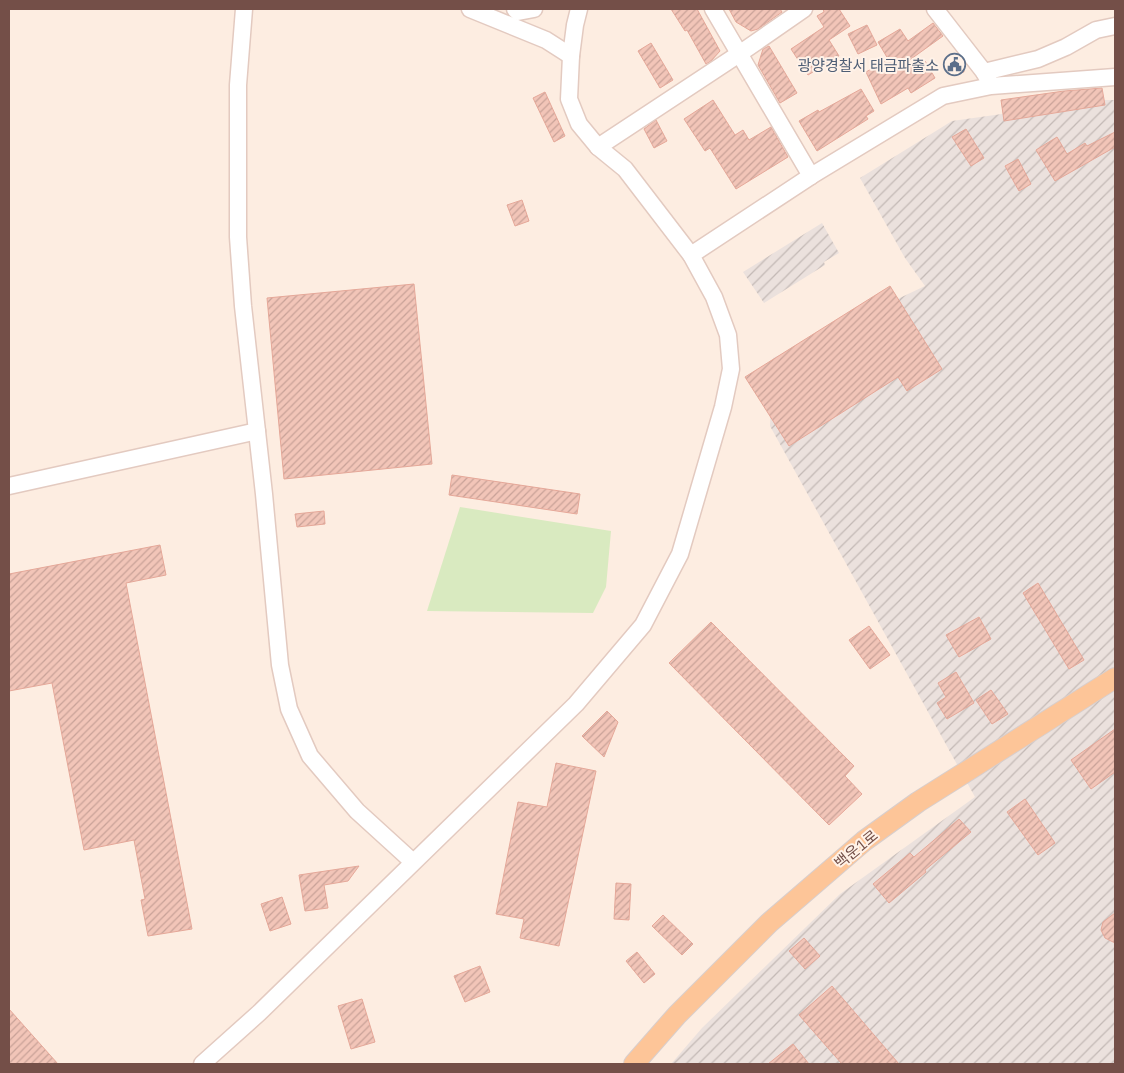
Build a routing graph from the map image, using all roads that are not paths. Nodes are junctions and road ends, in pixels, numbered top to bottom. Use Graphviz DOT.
graph roads {
  1 [pos="244,9"];
  2 [pos="470,9"];
  3 [pos="515,9"];
  4 [pos="534,9"];
  5 [pos="579,9"];
  6 [pos="713,9"];
  7 [pos="804,9"];
  8 [pos="935,9"];
  9 [pos="1115,26"];
  10 [pos="739,54"];
  11 [pos="571,56"];
  12 [pos="1115,77"];
  13 [pos="988,79"];
  14 [pos="598,147"];
  15 [pos="811,176"];
  16 [pos="691,255"];
  17 [pos="257,431"];
  18 [pos="9,486"];
  19 [pos="1115,678"];
  20 [pos="413,862"];
  21 [pos="202,1064"];
  22 [pos="634,1064"];
  1 -- 17 [label="street"];
  2 -- 11 [label="street"];
  3 -- 4 [label="street"];
  5 -- 11 [label="street"];
  6 -- 10 [label="street"];
  7 -- 10 [label="street"];
  8 -- 13 [label="street"];
  9 -- 13 [label="street"];
  10 -- 14 [label="street"];
  10 -- 15 [label="street"];
  11 -- 14 [label="street"];
  12 -- 13 [label="street"];
  13 -- 15 [label="street"];
  14 -- 16 [label="street"];
  15 -- 16 [label="street"];
  16 -- 20 [label="street"];
  17 -- 18 [label="street"];
  17 -- 20 [label="street"];
  19 -- 22 [label="main road, 백운1로"];
  20 -- 21 [label="street"];
}
